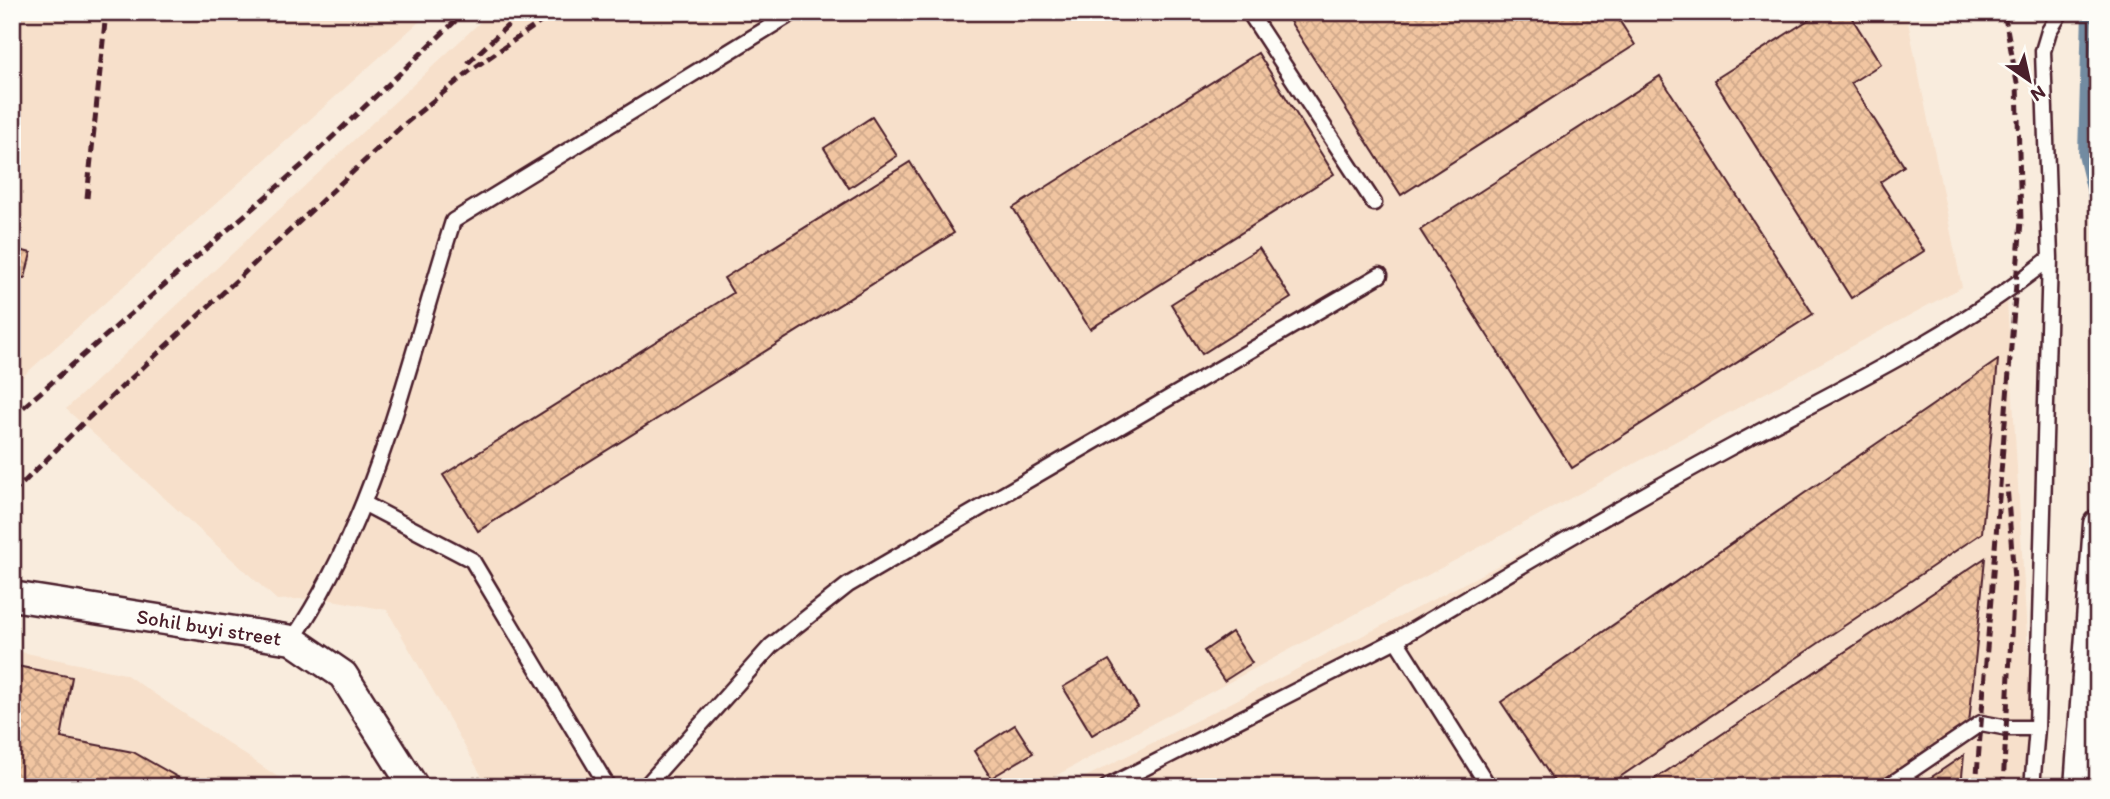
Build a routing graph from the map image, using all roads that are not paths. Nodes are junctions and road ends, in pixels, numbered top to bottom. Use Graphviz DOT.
graph roads {
  1 [pos="793,12"];
  2 [pos="1249,12"];
  3 [pos="2061,12"];
  4 [pos="1374,203"];
  5 [pos="2050,258"];
  6 [pos="1380,275"];
  7 [pos="365,504"];
  8 [pos="2098,524"];
  9 [pos="18,597"];
  10 [pos="292,640"];
  11 [pos="1396,640"];
  12 [pos="2037,728"];
  13 [pos="2090,745"];
  14 [pos="414,787"];
  15 [pos="608,787"];
  16 [pos="645,787"];
  17 [pos="1107,787"];
  18 [pos="1489,787"];
  19 [pos="1887,787"];
  20 [pos="2032,787"];
  21 [pos="2079,787"];
  1 -- 7 [label="lane"];
  2 -- 4 [label="lane"];
  3 -- 5 [label="lane"];
  5 -- 11 [label="lane"];
  5 -- 12 [label="lane"];
  6 -- 16 [label="lane"];
  7 -- 10 [label="lane"];
  7 -- 15 [label="lane"];
  8 -- 13 [label="street"];
  9 -- 10 [label="street, Sohil buyi street"];
  10 -- 14 [label="street, Sohil buyi street"];
  11 -- 17 [label="lane"];
  11 -- 18 [label="lane"];
  12 -- 19 [label="lane"];
  12 -- 20 [label="lane"];
  13 -- 21 [label="street"];
}
